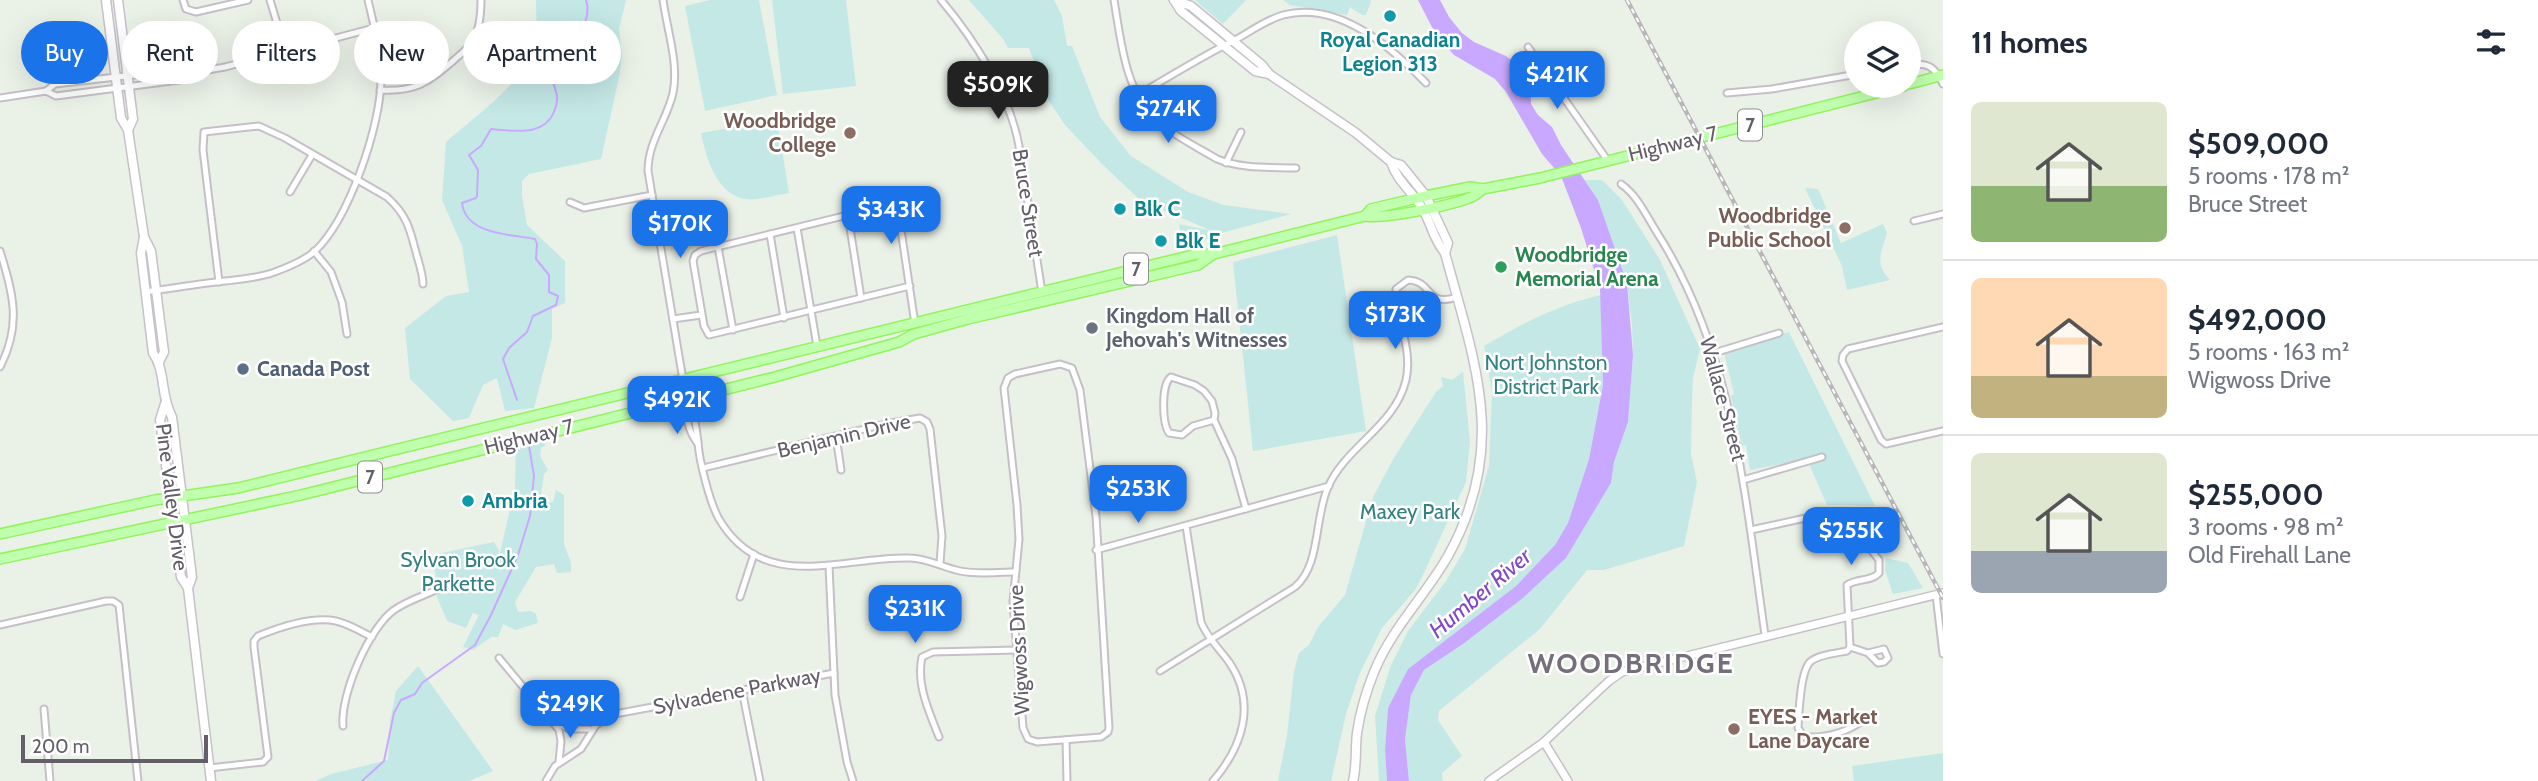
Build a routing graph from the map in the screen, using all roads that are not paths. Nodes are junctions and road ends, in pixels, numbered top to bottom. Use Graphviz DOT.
graph roads {
  1 [pos="106,0"];
  2 [pos="118,0"];
  3 [pos="183,0"];
  4 [pos="248,0"];
  5 [pos="270,0"];
  6 [pos="368,0"];
  7 [pos="481,0"];
  8 [pos="663,0"];
  9 [pos="941,0"];
  10 [pos="1114,0"];
  11 [pos="1174,0"];
  12 [pos="276,21"];
  13 [pos="372,21"];
  14 [pos="122,30"];
  15 [pos="1227,43"];
  16 [pos="1528,47"];
  17 [pos="1921,63"];
  18 [pos="122,76"];
  19 [pos="1844,76"];
  20 [pos="116,77"];
  21 [pos="1942,78"];
  22 [pos="1921,82"];
  23 [pos="1426,83"];
  24 [pos="129,84"];
  25 [pos="151,84"];
  26 [pos="380,84"];
  27 [pos="129,87"];
  28 [pos="117,88"];
  29 [pos="380,90"];
  30 [pos="46,91"];
  31 [pos="1727,93"];
  32 [pos="1138,95"];
  33 [pos="0,98"];
  34 [pos="1857,98"];
  35 [pos="128,130"];
  36 [pos="1241,132"];
  37 [pos="312,155"];
  38 [pos="1608,161"];
  39 [pos="1391,162"];
  40 [pos="1226,163"];
  41 [pos="1296,168"];
  42 [pos="356,180"];
  43 [pos="1621,184"];
  44 [pos="1483,189"];
  45 [pos="290,192"];
  46 [pos="652,194"];
  47 [pos="1426,196"];
  48 [pos="921,197"];
  49 [pos="1416,198"];
  50 [pos="570,202"];
  51 [pos="897,203"];
  52 [pos="1428,208"];
  53 [pos="1943,214"];
  54 [pos="848,215"];
  55 [pos="1365,216"];
  56 [pos="1914,221"];
  57 [pos="797,228"];
  58 [pos="770,234"];
  59 [pos="144,237"];
  60 [pos="718,247"];
  61 [pos="0,251"];
  62 [pos="314,251"];
  63 [pos="219,282"];
  64 [pos="423,284"];
  65 [pos="910,286"];
  66 [pos="156,290"];
  67 [pos="145,292"];
  68 [pos="1043,297"];
  69 [pos="1457,297"];
  70 [pos="861,298"];
  71 [pos="811,311"];
  72 [pos="702,315"];
  73 [pos="785,318"];
  74 [pos="673,319"];
  75 [pos="915,324"];
  76 [pos="1943,327"];
  77 [pos="733,330"];
  78 [pos="1779,333"];
  79 [pos="347,334"];
  80 [pos="817,346"];
  81 [pos="1714,353"];
  82 [pos="159,362"];
  83 [pos="0,367"];
  84 [pos="683,378"];
  85 [pos="686,398"];
  86 [pos="164,404"];
  87 [pos="1214,420"];
  88 [pos="1943,431"];
  89 [pos="836,436"];
  90 [pos="1822,457"];
  91 [pos="704,468"];
  92 [pos="841,470"];
  93 [pos="1743,480"];
  94 [pos="1329,486"];
  95 [pos="182,496"];
  96 [pos="169,498"];
  97 [pos="1246,509"];
  98 [pos="1828,513"];
  99 [pos="185,520"];
  100 [pos="173,522"];
  101 [pos="1858,522"];
  102 [pos="1186,526"];
  103 [pos="1751,530"];
  104 [pos="0,534"];
  105 [pos="1096,550"];
  106 [pos="754,554"];
  107 [pos="0,559"];
  108 [pos="940,563"];
  109 [pos="829,566"];
  110 [pos="1014,572"];
  111 [pos="453,581"];
  112 [pos="188,588"];
  113 [pos="1939,594"];
  114 [pos="740,597"];
  115 [pos="1849,616"];
  116 [pos="0,625"];
  117 [pos="1765,635"];
  118 [pos="372,637"];
  119 [pos="1211,639"];
  120 [pos="1850,647"];
  121 [pos="1017,650"];
  122 [pos="1868,653"];
  123 [pos="1943,654"];
  124 [pos="499,658"];
  125 [pos="1160,671"];
  126 [pos="834,673"];
  127 [pos="742,690"];
  128 [pos="44,709"];
  129 [pos="1865,719"];
  130 [pos="554,723"];
  131 [pos="343,726"];
  132 [pos="592,732"];
  133 [pos="939,737"];
  134 [pos="1066,740"];
  135 [pos="1544,742"];
  136 [pos="559,762"];
  137 [pos="209,768"];
  138 [pos="1355,779"];
  139 [pos="50,781"];
  140 [pos="138,781"];
  141 [pos="211,781"];
  142 [pos="546,781"];
  143 [pos="760,781"];
  144 [pos="853,781"];
  145 [pos="1067,781"];
  146 [pos="1213,781"];
  147 [pos="1489,781"];
  148 [pos="1568,781"];
  1 -- 20 [label="main road, Pine Valley Drive"];
  2 -- 14 [label="main road, Pine Valley Drive"];
  3 -- 4 [label="street"];
  5 -- 12 [label="street"];
  6 -- 13 [label="street"];
  7 -- 29 [label="street"];
  8 -- 46 [label="street, Wigwoss Drive"];
  9 -- 68 [label="street, Bruce Street"];
  10 -- 32 [label="street"];
  11 -- 15 [label="main road"];
  15 -- 23 [label="street"];
  15 -- 32 [label="street"];
  15 -- 39 [label="main road"];
  16 -- 38 [label="street"];
  17 -- 21 [label="street"];
  18 -- 20 [label="street"];
  19 -- 31 [label="street"];
  20 -- 28 [label="main road, Pine Valley Drive"];
  20 -- 30 [label="street"];
  21 -- 22 [label="main road"];
  24 -- 27 [label="main road, Pine Valley Drive"];
  25 -- 27 [label="street"];
  26 -- 29 [label="street"];
  27 -- 28 [label="street"];
  27 -- 35 [label="main road, Pine Valley Drive"];
  28 -- 30 [label="street"];
  28 -- 35 [label="main road, Pine Valley Drive"];
  29 -- 42 [label="street"];
  30 -- 33 [label="street"];
  32 -- 40 [label="street"];
  34 -- 38 [label="main road, Highway 7 / 7"];
  35 -- 59 [label="main road, Pine Valley Drive"];
  36 -- 40 [label="street"];
  37 -- 42 [label="street"];
  37 -- 45 [label="street"];
  37 -- 63 [label="street"];
  38 -- 44 [label="main road, Highway 7 / 7"];
  39 -- 47 [label="main road"];
  39 -- 49 [label="main road"];
  40 -- 41 [label="street"];
  42 -- 62 [label="street"];
  42 -- 64 [label="street"];
  43 -- 81 [label="street, Wallace Street"];
  44 -- 47 [label="main road, Highway 7 / 7"];
  44 -- 52 [label="main road, Highway 7 / 7"];
  46 -- 50 [label="street"];
  46 -- 74 [label="street, Wigwoss Drive"];
  47 -- 49 [label="main road, Highway 7 / 7"];
  47 -- 52 [label="main road"];
  48 -- 51 [label="street"];
  49 -- 52 [label="main road"];
  49 -- 55 [label="main road, Highway 7 / 7"];
  51 -- 54 [label="street"];
  51 -- 65 [label="street"];
  52 -- 55 [label="main road, Highway 7 / 7"];
  52 -- 69 [label="main road"];
  53 -- 56 [label="street"];
  54 -- 57 [label="street"];
  54 -- 70 [label="street"];
  55 -- 68 [label="main road, Highway 7 / 7"];
  57 -- 58 [label="street"];
  57 -- 71 [label="street"];
  58 -- 60 [label="street"];
  58 -- 73 [label="street"];
  59 -- 66 [label="main road, Pine Valley Drive"];
  59 -- 67 [label="main road, Pine Valley Drive"];
  60 -- 72 [label="street"];
  60 -- 77 [label="street"];
  61 -- 83 [label="street"];
  62 -- 63 [label="street"];
  62 -- 79 [label="street"];
  63 -- 66 [label="street"];
  65 -- 70 [label="street"];
  65 -- 75 [label="street"];
  66 -- 67 [label="street"];
  66 -- 82 [label="main road, Pine Valley Drive"];
  67 -- 82 [label="main road, Pine Valley Drive"];
  68 -- 75 [label="main road, Highway 7 / 7"];
  68 -- 85 [label="main road, Highway 7 / 7"];
  69 -- 94 [label="street"];
  69 -- 138 [label="main road"];
  70 -- 71 [label="street"];
  71 -- 73 [label="street"];
  71 -- 80 [label="street"];
  72 -- 74 [label="street"];
  72 -- 77 [label="street"];
  73 -- 77 [label="street"];
  74 -- 84 [label="street, Wigwoss Drive"];
  75 -- 80 [label="main road, Highway 7 / 7"];
  76 -- 88 [label="street"];
  78 -- 81 [label="street"];
  80 -- 84 [label="main road, Highway 7 / 7"];
  81 -- 93 [label="street, Wallace Street"];
  82 -- 86 [label="main road, Pine Valley Drive"];
  84 -- 85 [label="street, Wigwoss Drive"];
  84 -- 95 [label="main road, Highway 7 / 7"];
  85 -- 91 [label="street, Wigwoss Drive"];
  85 -- 99 [label="main road, Highway 7 / 7"];
  86 -- 95 [label="main road, Pine Valley Drive"];
  86 -- 96 [label="main road, Pine Valley Drive"];
  87 -- 87 [label="street"];
  87 -- 97 [label="street"];
  89 -- 91 [label="street, Benjamin Drive"];
  89 -- 92 [label="street"];
  89 -- 108 [label="street, Benjamin Drive"];
  90 -- 93 [label="street"];
  91 -- 106 [label="street, Wigwoss Drive"];
  93 -- 103 [label="street, Wallace Street"];
  94 -- 97 [label="street"];
  94 -- 119 [label="street"];
  95 -- 96 [label="main road, Highway 7 / 7"];
  95 -- 99 [label="main road, Pine Valley Drive"];
  96 -- 100 [label="main road, Pine Valley Drive"];
  96 -- 104 [label="main road, Highway 7 / 7"];
  97 -- 102 [label="street"];
  98 -- 103 [label="street"];
  99 -- 100 [label="main road, Highway 7 / 7"];
  99 -- 112 [label="main road, Pine Valley Drive"];
  100 -- 107 [label="main road, Highway 7 / 7"];
  100 -- 112 [label="main road, Pine Valley Drive"];
  101 -- 115 [label="street"];
  102 -- 105 [label="street"];
  102 -- 119 [label="street"];
  103 -- 117 [label="street, Wallace Street"];
  105 -- 110 [label="street, Wigwoss Drive"];
  105 -- 134 [label="street, Wigwoss Drive"];
  106 -- 109 [label="street, Wigwoss Drive"];
  106 -- 114 [label="street"];
  108 -- 109 [label="street, Wigwoss Drive"];
  108 -- 110 [label="street, Wigwoss Drive"];
  109 -- 126 [label="street"];
  110 -- 121 [label="street, Wigwoss Drive"];
  111 -- 118 [label="street"];
  112 -- 137 [label="main road, Pine Valley Drive"];
  113 -- 115 [label="street"];
  113 -- 123 [label="street"];
  115 -- 117 [label="street"];
  115 -- 120 [label="street"];
  116 -- 140 [label="street"];
  117 -- 135 [label="street"];
  118 -- 131 [label="street"];
  118 -- 137 [label="street"];
  119 -- 125 [label="street"];
  119 -- 146 [label="street"];
  120 -- 122 [label="street"];
  120 -- 129 [label="street"];
  121 -- 133 [label="street"];
  121 -- 134 [label="street, Wigwoss Drive"];
  124 -- 130 [label="street"];
  126 -- 127 [label="street, Sylvadene Parkway"];
  126 -- 144 [label="street"];
  127 -- 132 [label="street, Sylvadene Parkway"];
  127 -- 143 [label="street"];
  128 -- 139 [label="street"];
  130 -- 132 [label="street"];
  130 -- 136 [label="street"];
  132 -- 136 [label="street, Sylvadene Parkway"];
  134 -- 145 [label="street"];
  135 -- 147 [label="street"];
  135 -- 148 [label="street"];
  136 -- 142 [label="street, Sylvadene Parkway"];
  137 -- 141 [label="main road, Pine Valley Drive"];
}
